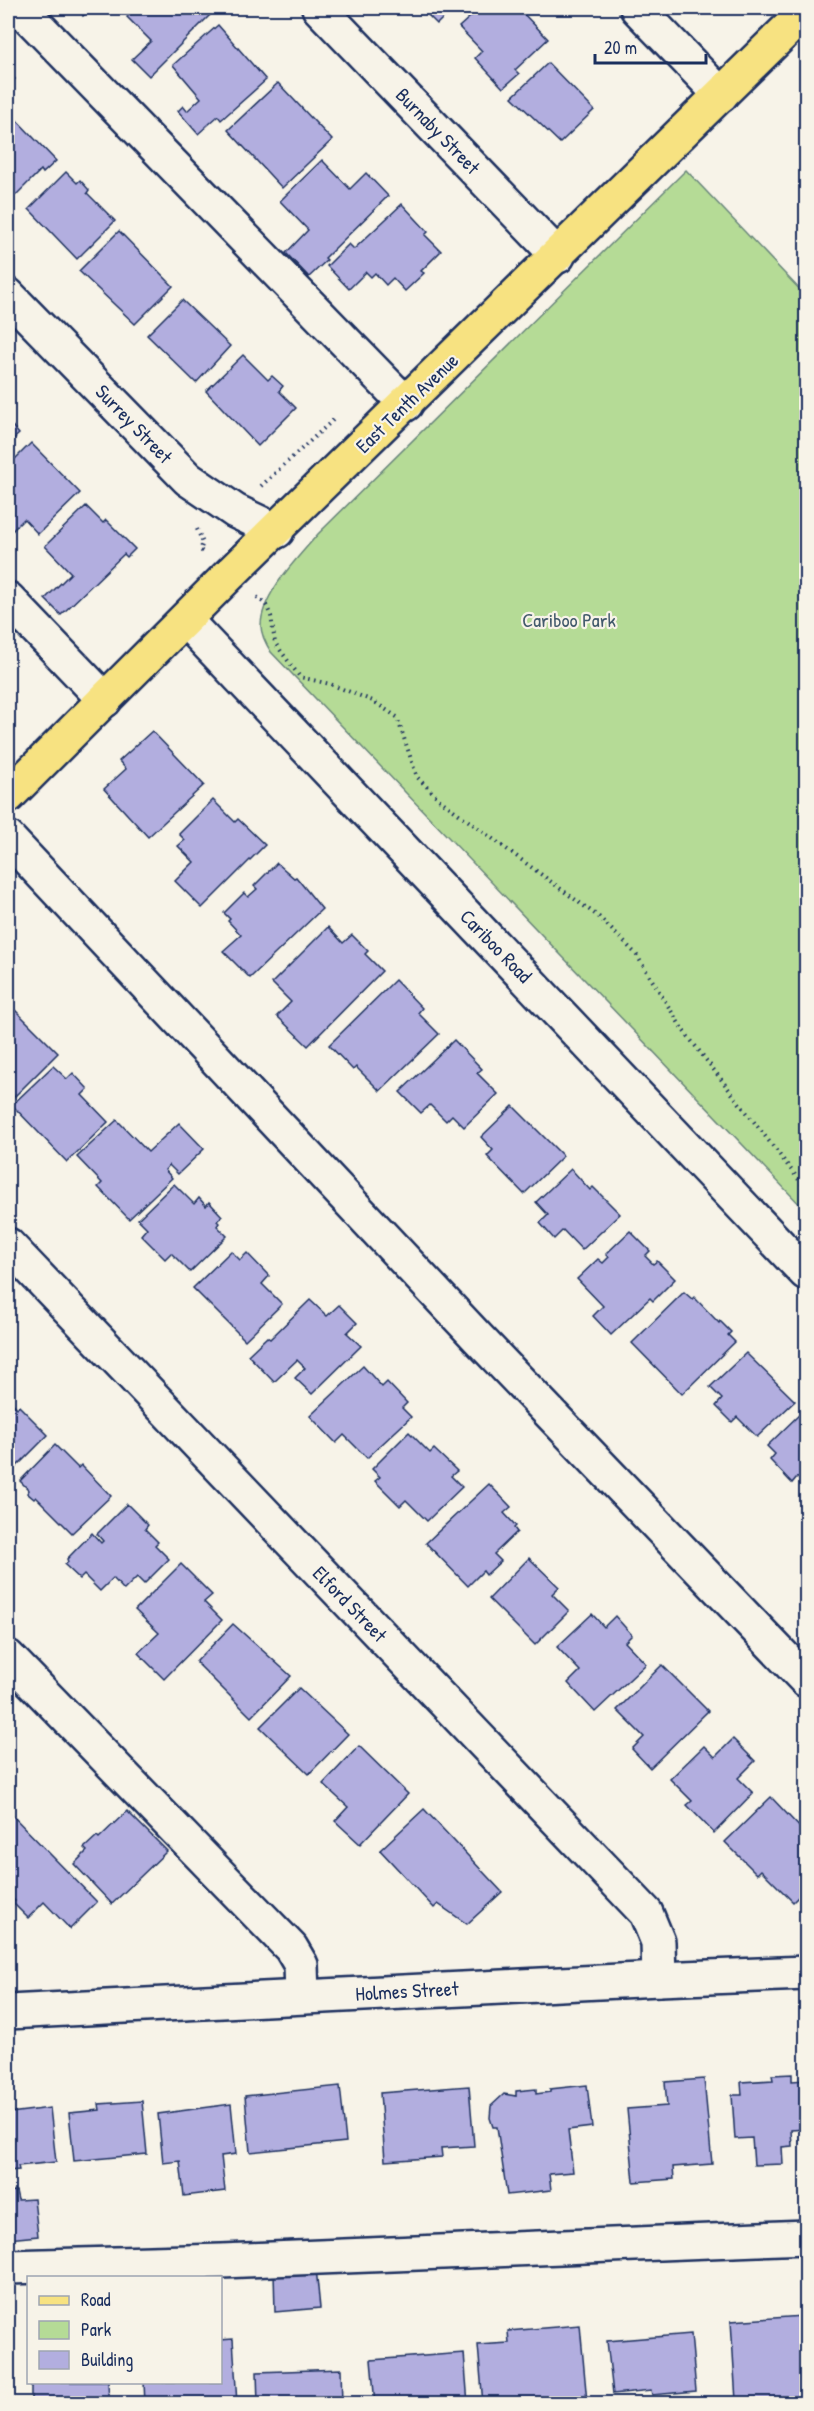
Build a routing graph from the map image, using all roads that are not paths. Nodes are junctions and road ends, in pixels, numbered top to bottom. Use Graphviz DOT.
graph roads {
  1 [pos="20,8"];
  2 [pos="318,8"];
  3 [pos="637,8"];
  4 [pos="807,11"];
  5 [pos="721,95"];
  6 [pos="558,255"];
  7 [pos="8,295"];
  8 [pos="406,404"];
  9 [pos="277,531"];
  10 [pos="8,599"];
  11 [pos="185,620"];
  12 [pos="105,700"];
  13 [pos="8,796"];
  14 [pos="8,838"];
  15 [pos="8,1245"];
  16 [pos="807,1273"];
  17 [pos="8,1657"];
  18 [pos="807,1680"];
  19 [pos="807,1974"];
  20 [pos="659,1979"];
  21 [pos="302,1996"];
  22 [pos="8,2012"];
  23 [pos="807,2237"];
  24 [pos="8,2267"];
  1 -- 8 [label="street"];
  2 -- 6 [label="street, Burnaby Street"];
  3 -- 5 [label="street"];
  4 -- 5 [label="main road, East Tenth Avenue"];
  5 -- 6 [label="main road, East Tenth Avenue"];
  6 -- 8 [label="main road, East Tenth Avenue"];
  7 -- 9 [label="street, Surrey Street"];
  8 -- 9 [label="main road, East Tenth Avenue"];
  9 -- 11 [label="main road, East Tenth Avenue"];
  10 -- 12 [label="street"];
  11 -- 12 [label="main road, East Tenth Avenue"];
  11 -- 16 [label="street, Cariboo Road"];
  12 -- 13 [label="main road, East Tenth Avenue"];
  14 -- 18 [label="street"];
  15 -- 20 [label="street, Elford Street"];
  17 -- 21 [label="street"];
  19 -- 20 [label="street, Holmes Street"];
  20 -- 21 [label="street, Holmes Street"];
  21 -- 22 [label="street, Holmes Street"];
  23 -- 24 [label="street"];
}
